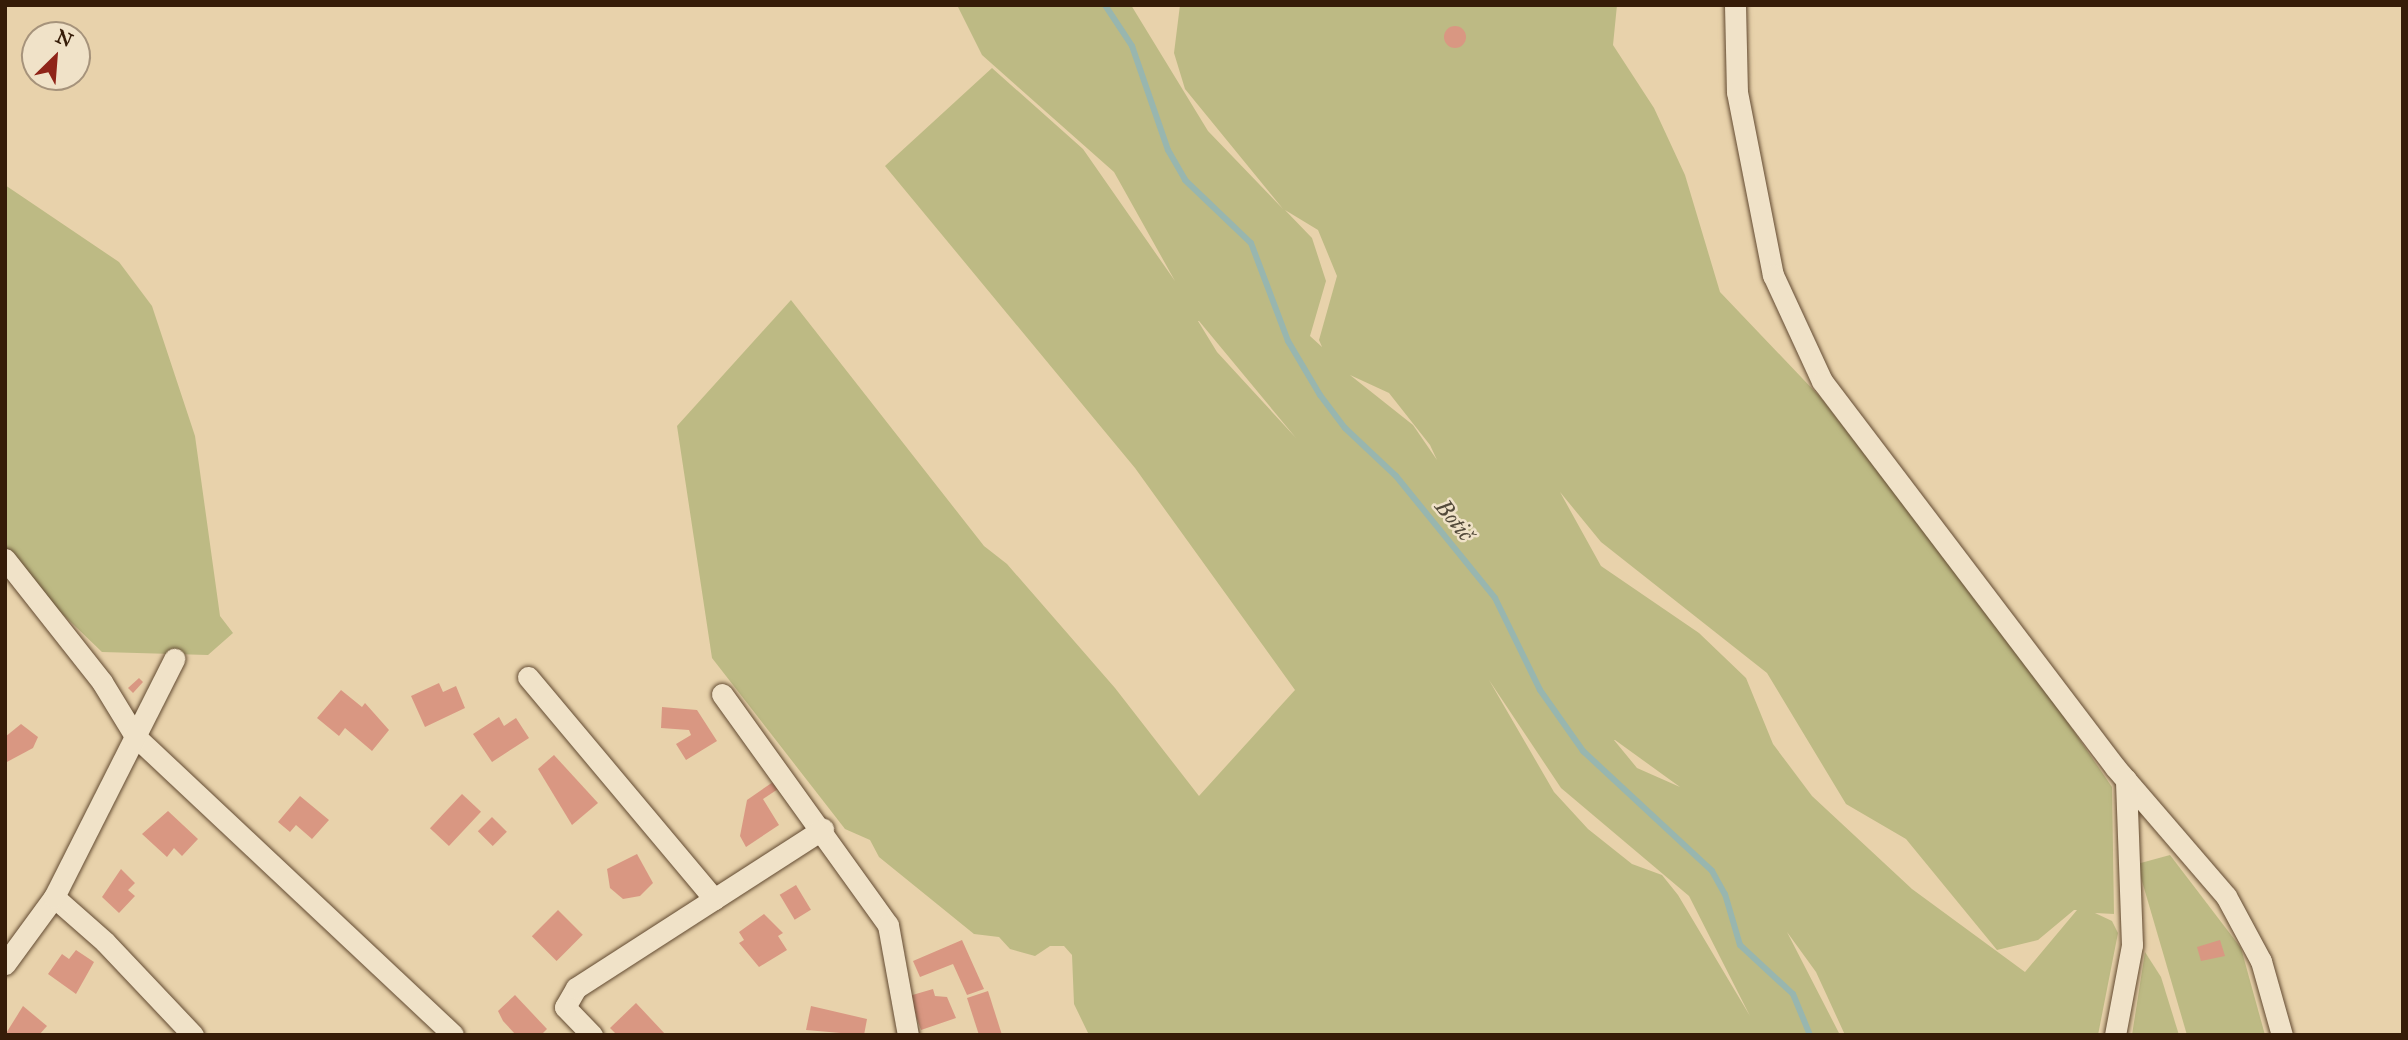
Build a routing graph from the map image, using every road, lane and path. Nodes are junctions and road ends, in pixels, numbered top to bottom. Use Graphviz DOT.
graph roads {
  1 [pos="1735,5"];
  2 [pos="9,570"];
  3 [pos="174,659"];
  4 [pos="528,677"];
  5 [pos="722,694"];
  6 [pos="135,736"];
  7 [pos="2126,779"];
  8 [pos="822,829"];
  9 [pos="54,897"];
  10 [pos="714,899"];
  11 [pos="5,964"];
  12 [pos="193,1035"];
  13 [pos="453,1035"];
  14 [pos="592,1035"];
  15 [pos="908,1035"];
  16 [pos="2115,1035"];
  17 [pos="2282,1035"];
  1 -- 7 [label="street"];
  2 -- 6 [label="street"];
  3 -- 6 [label="street"];
  4 -- 10 [label="street"];
  5 -- 8 [label="street"];
  6 -- 9 [label="street"];
  6 -- 13 [label="street"];
  7 -- 16 [label="street"];
  7 -- 17 [label="street"];
  8 -- 10 [label="street"];
  8 -- 15 [label="street"];
  9 -- 11 [label="street"];
  9 -- 12 [label="street"];
  10 -- 14 [label="street"];
}
